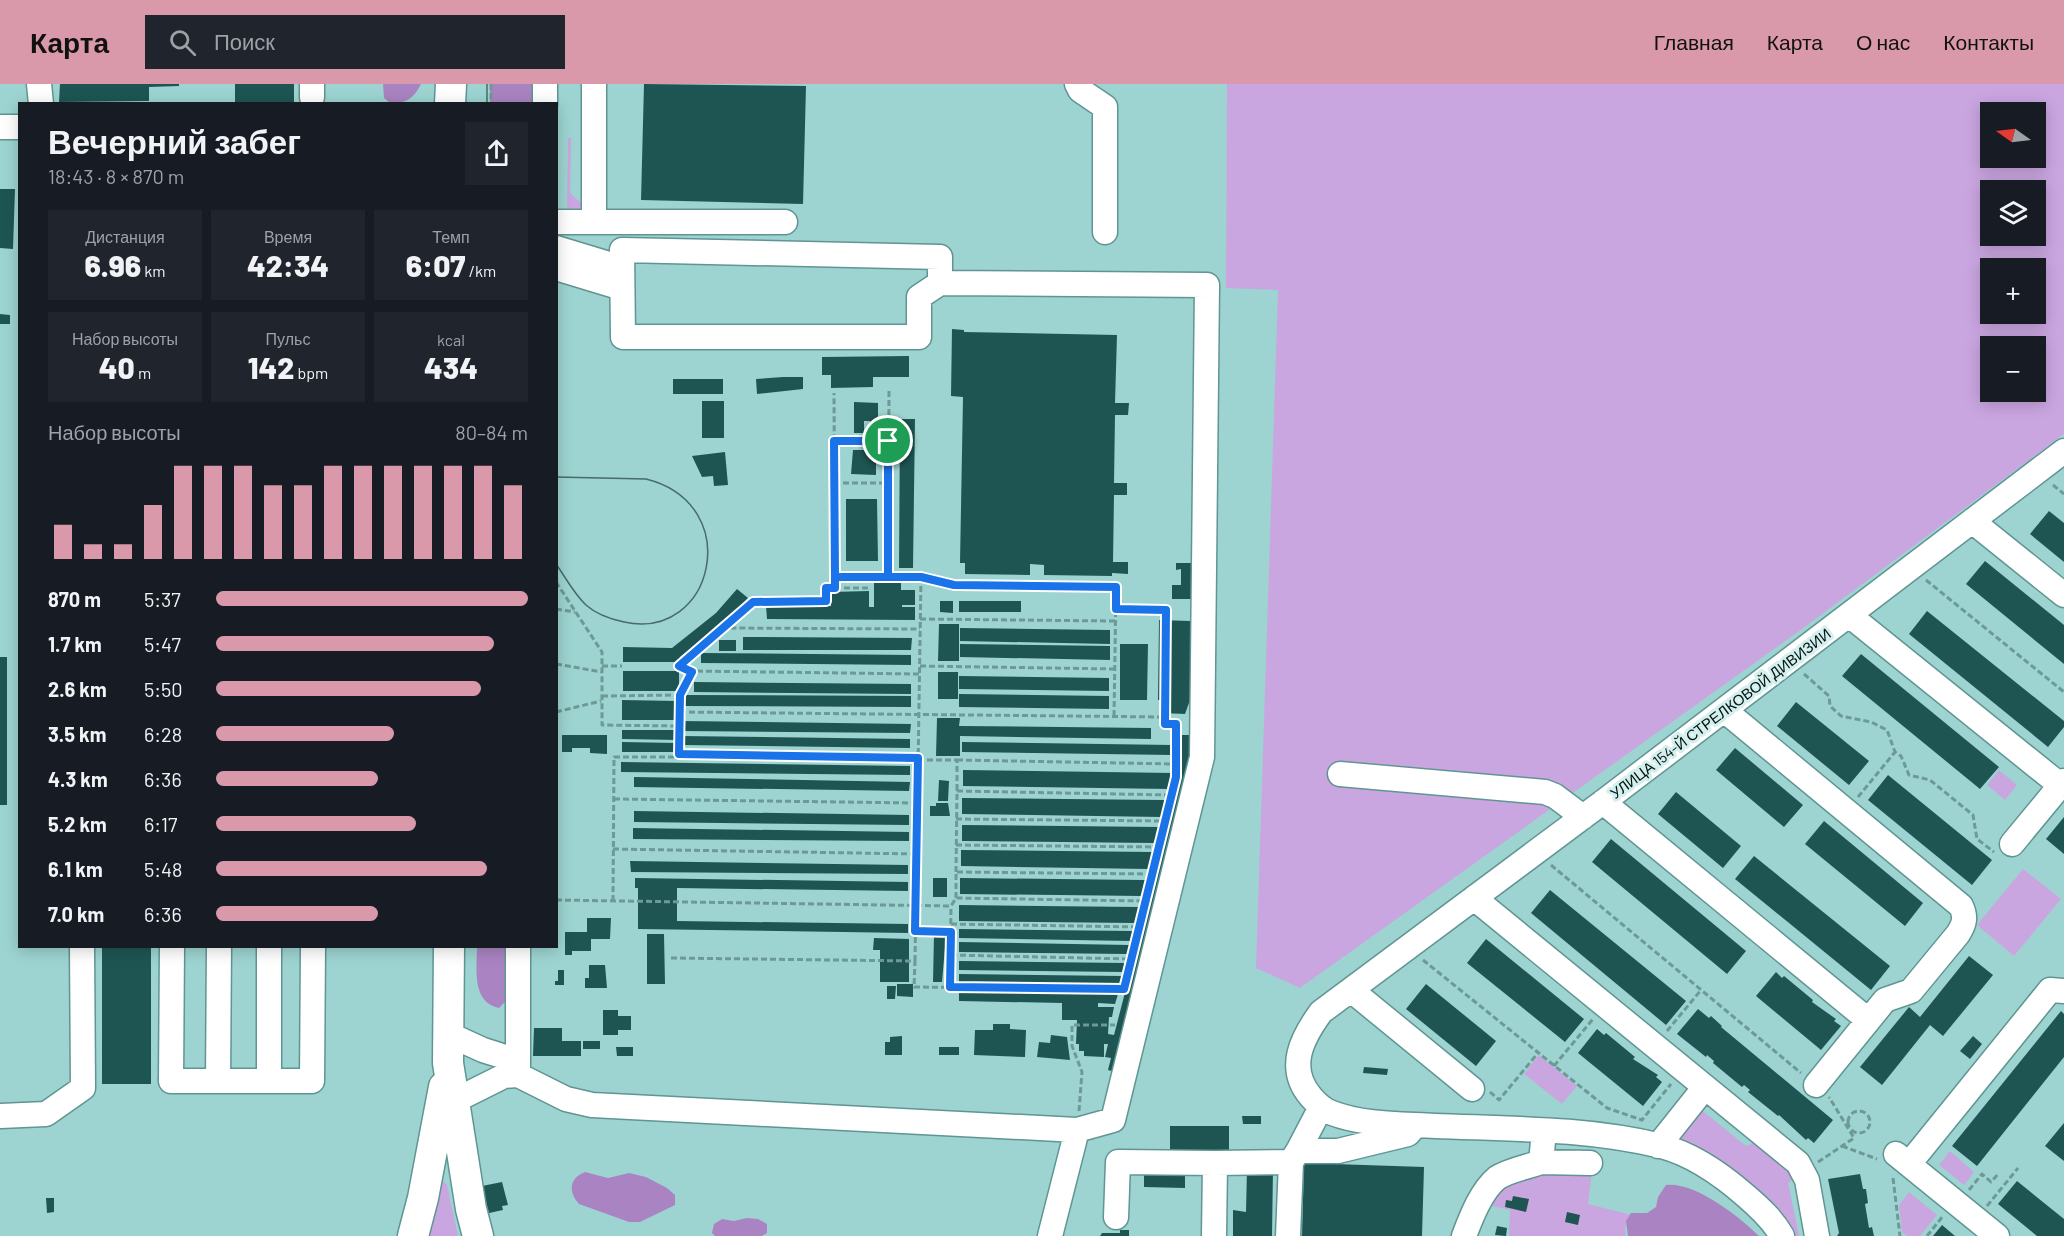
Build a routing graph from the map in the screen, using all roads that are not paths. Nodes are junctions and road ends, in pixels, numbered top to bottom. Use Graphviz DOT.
graph roads {
  1 [pos="39,84"];
  2 [pos="450,84"];
  3 [pos="545,84"];
  4 [pos="594,84"];
  5 [pos="1077,84"];
  6 [pos="41,102"];
  7 [pos="450,102"];
  8 [pos="545,102"];
  9 [pos="0,127"];
  10 [pos="18,127"];
  11 [pos="558,222"];
  12 [pos="594,222"];
  13 [pos="784,222"];
  14 [pos="1105,232"];
  15 [pos="558,249"];
  16 [pos="558,268"];
  17 [pos="622,278"];
  18 [pos="940,284"];
  19 [pos="2064,451"];
  20 [pos="1972,521"];
  21 [pos="2064,595"];
  22 [pos="1849,615"];
  23 [pos="1724,710"];
  24 [pos="1340,774"];
  25 [pos="2062,783"];
  26 [pos="1603,802"];
  27 [pos="1583,817"];
  28 [pos="2006,850"];
  29 [pos="1474,898"];
  30 [pos="82,948"];
  31 [pos="172,948"];
  32 [pos="219,948"];
  33 [pos="270,948"];
  34 [pos="313,948"];
  35 [pos="449,948"];
  36 [pos="518,948"];
  37 [pos="1351,990"];
  38 [pos="2064,991"];
  39 [pos="1869,1020"];
  40 [pos="448,1049"];
  41 [pos="518,1068"];
  42 [pos="218,1081"];
  43 [pos="269,1081"];
  44 [pos="1816,1085"];
  45 [pos="1705,1087"];
  46 [pos="1472,1089"];
  47 [pos="454,1101"];
  48 [pos="1321,1107"];
  49 [pos="0,1116"];
  50 [pos="1415,1125"];
  51 [pos="1077,1130"];
  52 [pos="1544,1131"];
  53 [pos="1658,1146"];
  54 [pos="1295,1156"];
  55 [pos="1542,1162"];
  56 [pos="1215,1163"];
  57 [pos="1590,1163"];
  58 [pos="1116,1217"];
  59 [pos="412,1236"];
  60 [pos="478,1236"];
  61 [pos="1050,1236"];
  62 [pos="1214,1236"];
  63 [pos="1288,1236"];
  64 [pos="1464,1236"];
  65 [pos="1782,1236"];
  66 [pos="1817,1236"];
  67 [pos="1997,1236"];
  1 -- 6 [label="street"];
  2 -- 7 [label="main road"];
  3 -- 8 [label="street"];
  4 -- 12 [label="street"];
  5 -- 14 [label="street"];
  9 -- 10 [label="street"];
  11 -- 12 [label="street"];
  12 -- 13 [label="street"];
  15 -- 17 [label="street"];
  16 -- 17 [label="street"];
  17 -- 18 [label="street"];
  17 -- 18 [label="street"];
  18 -- 51 [label="street"];
  19 -- 20 [label="street, УЛИЦА 154-Й СТРЕЛКОВОЙ ДИВИЗИИ"];
  20 -- 21 [label="street"];
  20 -- 22 [label="street, УЛИЦА 154-Й СТРЕЛКОВОЙ ДИВИЗИИ"];
  22 -- 23 [label="street, УЛИЦА 154-Й СТРЕЛКОВОЙ ДИВИЗИИ"];
  22 -- 25 [label="street"];
  23 -- 26 [label="street, УЛИЦА 154-Й СТРЕЛКОВОЙ ДИВИЗИИ"];
  23 -- 39 [label="street"];
  24 -- 27 [label="street"];
  25 -- 28 [label="street"];
  26 -- 27 [label="street, УЛИЦА 154-Й СТРЕЛКОВОЙ ДИВИЗИИ"];
  26 -- 39 [label="street"];
  27 -- 29 [label="street, УЛИЦА 154-Й СТРЕЛКОВОЙ ДИВИЗИИ"];
  29 -- 37 [label="street, УЛИЦА 154-Й СТРЕЛКОВОЙ ДИВИЗИИ"];
  29 -- 45 [label="street"];
  30 -- 49 [label="street"];
  31 -- 42 [label="street"];
  32 -- 42 [label="street"];
  33 -- 43 [label="street"];
  34 -- 43 [label="street"];
  35 -- 40 [label="main road"];
  36 -- 41 [label="street"];
  37 -- 46 [label="street"];
  37 -- 48 [label="street, УЛИЦА 154-Й СТРЕЛКОВОЙ ДИВИЗИИ"];
  38 -- 67 [label="street"];
  39 -- 44 [label="street"];
  40 -- 41 [label="street"];
  40 -- 47 [label="main road"];
  40 -- 59 [label="main road"];
  41 -- 47 [label="street"];
  41 -- 51 [label="street"];
  42 -- 43 [label="street"];
  45 -- 53 [label="street"];
  45 -- 66 [label="street"];
  47 -- 60 [label="main road"];
  48 -- 50 [label="street"];
  48 -- 54 [label="street"];
  50 -- 52 [label="street"];
  50 -- 54 [label="street"];
  51 -- 61 [label="street"];
  52 -- 53 [label="street"];
  52 -- 55 [label="street"];
  53 -- 65 [label="street"];
  54 -- 56 [label="street"];
  54 -- 63 [label="street"];
  55 -- 57 [label="street"];
  55 -- 64 [label="street"];
  56 -- 58 [label="street"];
  56 -- 62 [label="street"];
}
